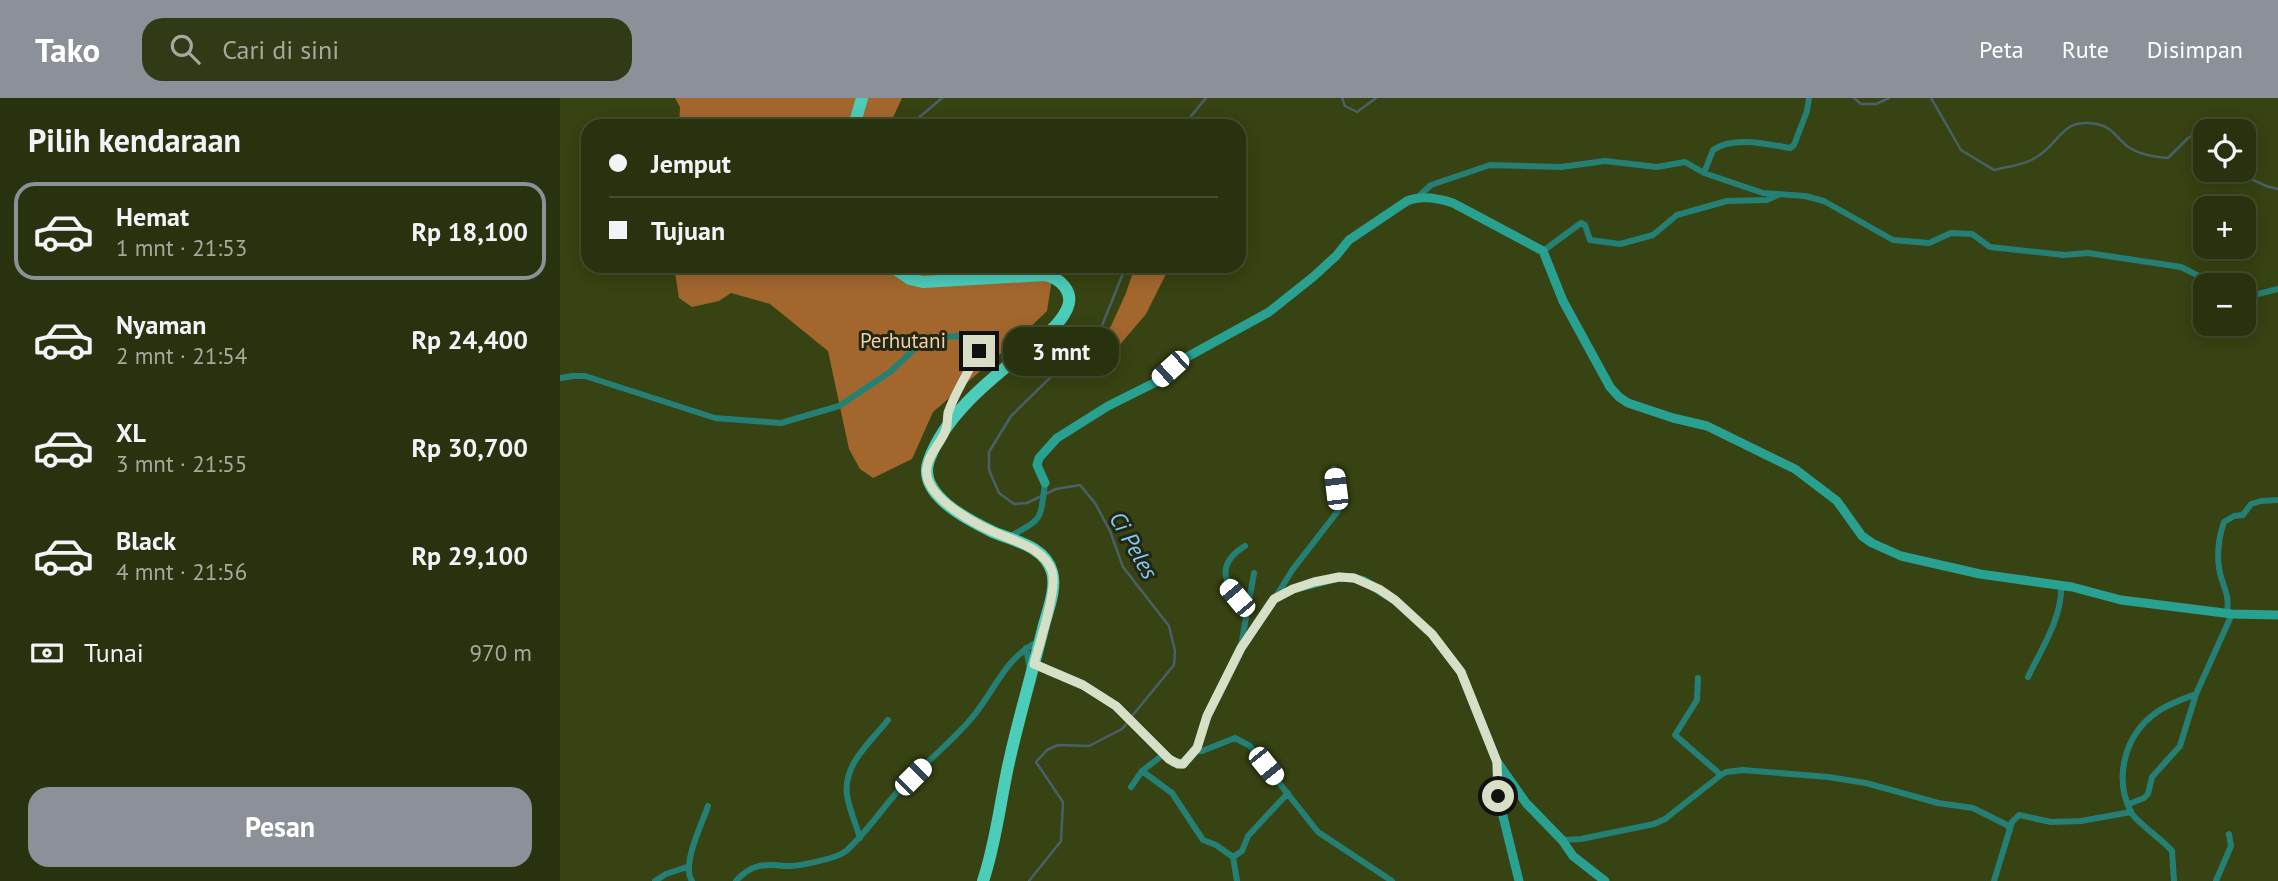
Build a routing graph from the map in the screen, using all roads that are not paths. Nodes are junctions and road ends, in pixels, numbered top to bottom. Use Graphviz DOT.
graph roads {
  1 [pos="862,98"];
  2 [pos="1809,98"];
  3 [pos="856,119"];
  4 [pos="1704,173"];
  5 [pos="1779,194"];
  6 [pos="1417,197"];
  7 [pos="1544,251"];
  8 [pos="901,273"];
  9 [pos="2193,273"];
  10 [pos="2278,289"];
  11 [pos="2256,294"];
  12 [pos="560,378"];
  13 [pos="946,429"];
  14 [pos="1334,469"];
  15 [pos="1045,483"];
  16 [pos="2278,500"];
  17 [pos="1008,538"];
  18 [pos="1245,546"];
  19 [pos="1254,573"];
  20 [pos="2061,585"];
  21 [pos="1274,599"];
  22 [pos="1247,609"];
  23 [pos="2230,613"];
  24 [pos="2278,615"];
  25 [pos="1040,641"];
  26 [pos="1026,648"];
  27 [pos="1241,648"];
  28 [pos="1033,669"];
  29 [pos="2028,677"];
  30 [pos="1698,678"];
  31 [pos="2196,694"];
  32 [pos="888,720"];
  33 [pos="1195,751"];
  34 [pos="1164,754"];
  35 [pos="1497,762"];
  36 [pos="1142,771"];
  37 [pos="1721,775"];
  38 [pos="1131,787"];
  39 [pos="1288,793"];
  40 [pos="2129,804"];
  41 [pos="708,806"];
  42 [pos="2131,812"];
  43 [pos="2010,830"];
  44 [pos="2228,834"];
  45 [pos="860,838"];
  46 [pos="1562,841"];
  47 [pos="1233,857"];
  48 [pos="687,867"];
  49 [pos="655,881"];
  50 [pos="691,881"];
  51 [pos="736,881"];
  52 [pos="983,881"];
  53 [pos="1237,881"];
  54 [pos="1392,881"];
  55 [pos="1519,881"];
  56 [pos="1605,881"];
  57 [pos="1994,881"];
  58 [pos="2174,881"];
  59 [pos="2216,881"];
  1 -- 3 [label="highway"];
  2 -- 4 [label="street"];
  4 -- 5 [label="street"];
  4 -- 6 [label="street"];
  5 -- 7 [label="street"];
  5 -- 9 [label="street"];
  6 -- 7 [label="street"];
  6 -- 15 [label="street"];
  7 -- 20 [label="street"];
  8 -- 13 [label="highway"];
  10 -- 11 [label="street"];
  12 -- 13 [label="street"];
  13 -- 17 [label="highway"];
  14 -- 21 [label="street"];
  15 -- 17 [label="street"];
  16 -- 23 [label="street"];
  17 -- 25 [label="highway"];
  18 -- 22 [label="street"];
  19 -- 22 [label="street"];
  20 -- 23 [label="street"];
  20 -- 29 [label="street"];
  21 -- 27 [label="street"];
  21 -- 35 [label="street"];
  22 -- 27 [label="street"];
  23 -- 24 [label="street"];
  23 -- 31 [label="street"];
  25 -- 26 [label="street"];
  25 -- 28 [label="highway"];
  26 -- 28 [label="street"];
  26 -- 45 [label="street"];
  27 -- 33 [label="street"];
  28 -- 34 [label="street"];
  28 -- 52 [label="highway"];
  30 -- 37 [label="street"];
  31 -- 40 [label="street"];
  31 -- 40 [label="street"];
  32 -- 45 [label="street"];
  33 -- 34 [label="street"];
  33 -- 39 [label="street"];
  34 -- 36 [label="street"];
  35 -- 46 [label="street"];
  35 -- 55 [label="street"];
  36 -- 38 [label="street"];
  36 -- 47 [label="street"];
  37 -- 43 [label="street"];
  37 -- 46 [label="street"];
  39 -- 47 [label="street"];
  39 -- 54 [label="street"];
  40 -- 42 [label="street"];
  41 -- 48 [label="street"];
  42 -- 43 [label="street"];
  42 -- 58 [label="street"];
  43 -- 57 [label="street"];
  44 -- 59 [label="street"];
  45 -- 51 [label="street"];
  46 -- 56 [label="street"];
  47 -- 53 [label="street"];
  48 -- 49 [label="street"];
  48 -- 50 [label="street"];
}
